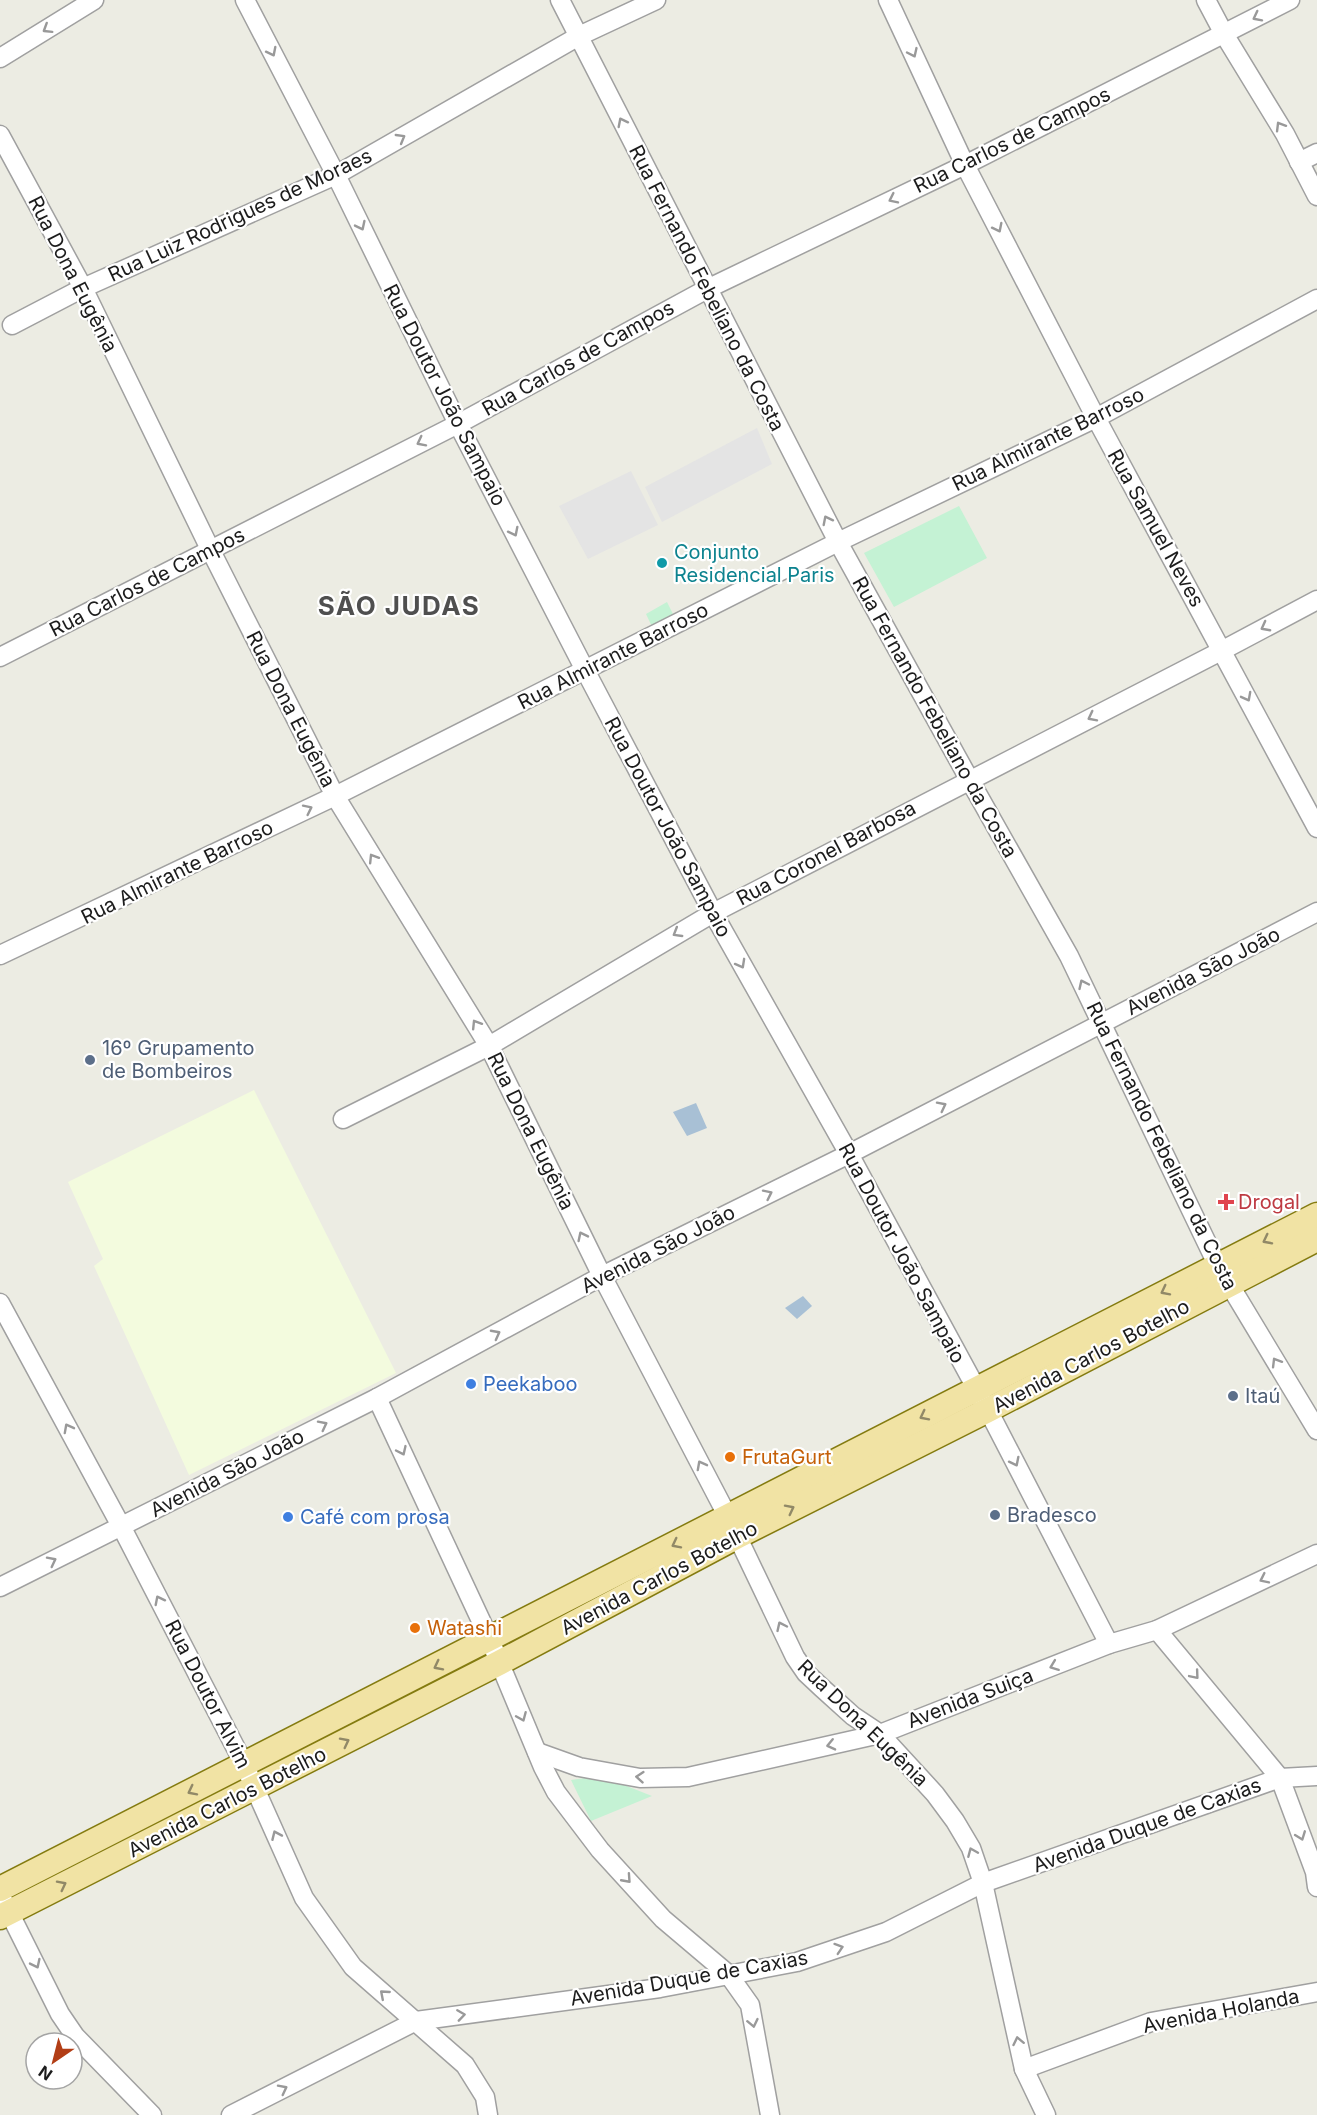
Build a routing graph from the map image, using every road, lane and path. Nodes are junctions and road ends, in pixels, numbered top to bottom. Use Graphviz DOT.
graph roads {
  1 [pos="94,0"];
  2 [pos="245,0"];
  3 [pos="560,0"];
  4 [pos="656,0"];
  5 [pos="888,0"];
  6 [pos="1206,0"];
  7 [pos="1290,0"];
  8 [pos="1224,34"];
  9 [pos="579,36"];
  10 [pos="0,58"];
  11 [pos="0,135"];
  12 [pos="1317,153"];
  13 [pos="1299,162"];
  14 [pos="965,165"];
  15 [pos="336,176"];
  16 [pos="1317,196"];
  17 [pos="82,288"];
  18 [pos="707,288"];
  19 [pos="1317,299"];
  20 [pos="12,325"];
  21 [pos="1096,418"];
  22 [pos="458,424"];
  23 [pos="838,542"];
  24 [pos="210,549"];
  25 [pos="1317,600"];
  26 [pos="1222,651"];
  27 [pos="0,657"];
  28 [pos="585,670"];
  29 [pos="969,779"];
  30 [pos="335,796"];
  31 [pos="1317,828"];
  32 [pos="1317,912"];
  33 [pos="713,913"];
  34 [pos="0,956"];
  35 [pos="1102,1024"];
  36 [pos="489,1046"];
  37 [pos="343,1119"];
  38 [pos="849,1154"];
  39 [pos="1317,1215"];
  40 [pos="1317,1239"];
  41 [pos="1223,1274"];
  42 [pos="602,1276"];
  43 [pos="0,1303"];
  44 [pos="976,1389"];
  45 [pos="377,1398"];
  46 [pos="988,1410"];
  47 [pos="1317,1430"];
  48 [pos="121,1526"];
  49 [pos="733,1526"];
  50 [pos="1317,1554"];
  51 [pos="0,1587"];
  52 [pos="1157,1630"];
  53 [pos="490,1640"];
  54 [pos="1109,1644"];
  55 [pos="499,1663"];
  56 [pos="880,1734"];
  57 [pos="537,1752"];
  58 [pos="244,1764"];
  59 [pos="1317,1776"];
  60 [pos="1280,1778"];
  61 [pos="255,1788"];
  62 [pos="984,1883"];
  63 [pos="1317,1887"];
  64 [pos="0,1890"];
  65 [pos="3,1908"];
  66 [pos="728,1974"];
  67 [pos="1317,1992"];
  68 [pos="416,2021"];
  69 [pos="1024,2069"];
  70 [pos="152,2115"];
  71 [pos="231,2115"];
  72 [pos="488,2115"];
  73 [pos="770,2115"];
  74 [pos="1046,2115"];
  1 -- 10 [label="street, one-way"];
  2 -- 15 [label="street, Rua Doutor João Sampaio, one-way"];
  3 -- 9 [label="street, Rua Fernando Febeliano da Costa"];
  4 -- 9 [label="street, Rua Luiz Rodrigues de Moraes"];
  5 -- 14 [label="street, Rua Samuel Neves, one-way"];
  6 -- 8 [label="street"];
  7 -- 8 [label="street, Rua Carlos de Campos, one-way"];
  13 -- 8 [label="street, one-way"];
  8 -- 14 [label="street, Rua Carlos de Campos"];
  15 -- 9 [label="street, Rua Luiz Rodrigues de Moraes, one-way"];
  18 -- 9 [label="street, Rua Fernando Febeliano da Costa, one-way"];
  11 -- 17 [label="street, Rua Dona Eugênia"];
  12 -- 13 [label="street"];
  13 -- 16 [label="street"];
  14 -- 18 [label="street, Rua Carlos de Campos, one-way"];
  14 -- 21 [label="street, Rua Samuel Neves, one-way"];
  15 -- 17 [label="street, Rua Luiz Rodrigues de Moraes"];
  15 -- 22 [label="street, Rua Doutor João Sampaio, one-way"];
  17 -- 20 [label="street, Rua Luiz Rodrigues de Moraes"];
  17 -- 24 [label="street, Rua Dona Eugênia"];
  18 -- 22 [label="street, Rua Carlos de Campos"];
  23 -- 18 [label="street, Rua Fernando Febeliano da Costa, one-way"];
  19 -- 21 [label="street, Rua Almirante Barroso"];
  21 -- 23 [label="street, Rua Almirante Barroso"];
  21 -- 26 [label="street, Rua Samuel Neves"];
  22 -- 24 [label="street, Rua Carlos de Campos, one-way"];
  22 -- 28 [label="street, Rua Doutor João Sampaio, one-way"];
  23 -- 28 [label="street, Rua Almirante Barroso"];
  23 -- 29 [label="street, Rua Fernando Febeliano da Costa"];
  24 -- 27 [label="street, Rua Carlos de Campos"];
  24 -- 30 [label="street, Rua Dona Eugênia"];
  25 -- 26 [label="street, Rua Coronel Barbosa, one-way"];
  26 -- 29 [label="street, Rua Coronel Barbosa, one-way"];
  26 -- 31 [label="street, Rua Samuel Neves, one-way"];
  28 -- 30 [label="street, Rua Almirante Barroso"];
  28 -- 33 [label="street, Rua Doutor João Sampaio"];
  29 -- 33 [label="street, Rua Coronel Barbosa"];
  35 -- 29 [label="street, Rua Fernando Febeliano da Costa, one-way"];
  34 -- 30 [label="street, Rua Almirante Barroso, one-way"];
  36 -- 30 [label="street, Rua Dona Eugênia, one-way"];
  32 -- 35 [label="street, Avenida São João"];
  33 -- 36 [label="street, Rua Coronel Barbosa, one-way"];
  33 -- 38 [label="street, Rua Doutor João Sampaio, one-way"];
  38 -- 35 [label="street, Avenida São João, one-way"];
  35 -- 41 [label="street, Rua Fernando Febeliano da Costa"];
  36 -- 37 [label="street, Rua Coronel Barbosa"];
  42 -- 36 [label="street, Rua Dona Eugênia, one-way"];
  42 -- 38 [label="street, Avenida São João, one-way"];
  38 -- 44 [label="street, Rua Doutor João Sampaio"];
  39 -- 41 [label="main road, Avenida Carlos Botelho, one-way"];
  40 -- 41 [label="main road, Avenida Carlos Botelho"];
  41 -- 44 [label="main road, Avenida Carlos Botelho, one-way"];
  41 -- 46 [label="main road, Avenida Carlos Botelho"];
  47 -- 41 [label="street, Rua Fernando Febeliano da Costa, one-way"];
  45 -- 42 [label="street, Avenida São João, one-way"];
  49 -- 42 [label="street, Rua Dona Eugênia, one-way"];
  48 -- 43 [label="street, Rua Doutor Alvim, one-way"];
  44 -- 46 [label="street, Rua Doutor João Sampaio"];
  44 -- 49 [label="main road, Avenida Carlos Botelho, one-way"];
  48 -- 45 [label="street, Avenida São João, one-way"];
  45 -- 53 [label="street, one-way"];
  49 -- 46 [label="main road, Avenida Carlos Botelho, one-way"];
  46 -- 54 [label="street, Rua Doutor João Sampaio, one-way"];
  51 -- 48 [label="street, Avenida São João, one-way"];
  58 -- 48 [label="street, Rua Doutor Alvim, one-way"];
  49 -- 53 [label="main road, Avenida Carlos Botelho, one-way"];
  49 -- 55 [label="main road, Avenida Carlos Botelho"];
  56 -- 49 [label="street, Rua Dona Eugênia, one-way"];
  50 -- 52 [label="street, Avenida Suiça, one-way"];
  52 -- 54 [label="street, Avenida Suiça"];
  52 -- 60 [label="street, one-way"];
  53 -- 55 [label="street"];
  53 -- 58 [label="main road, Avenida Carlos Botelho, one-way"];
  54 -- 56 [label="street, Avenida Suiça, one-way"];
  55 -- 57 [label="street, one-way"];
  61 -- 55 [label="main road, Avenida Carlos Botelho, one-way"];
  56 -- 57 [label="street, Avenida Suiça, one-way"];
  62 -- 56 [label="street, Rua Dona Eugênia, one-way"];
  57 -- 66 [label="street, one-way"];
  58 -- 61 [label="street, Rua Doutor Alvim"];
  58 -- 64 [label="main road, Avenida Carlos Botelho, one-way"];
  59 -- 60 [label="street, Avenida Duque de Caxias"];
  60 -- 62 [label="street, Avenida Duque de Caxias"];
  60 -- 63 [label="street, one-way"];
  65 -- 61 [label="main road, Avenida Carlos Botelho, one-way"];
  68 -- 61 [label="street, Rua Doutor Alvim, one-way"];
  66 -- 62 [label="street, Avenida Duque de Caxias, one-way"];
  69 -- 62 [label="street, Rua Dona Eugênia, one-way"];
  65 -- 70 [label="street, one-way"];
  68 -- 66 [label="street, Avenida Duque de Caxias, one-way"];
  66 -- 73 [label="street, one-way"];
  67 -- 69 [label="street, Avenida Holanda"];
  71 -- 68 [label="street, Avenida Duque de Caxias, one-way"];
  68 -- 72 [label="street, Rua Doutor Alvim"];
  69 -- 74 [label="street, Rua Dona Eugênia"];
}
